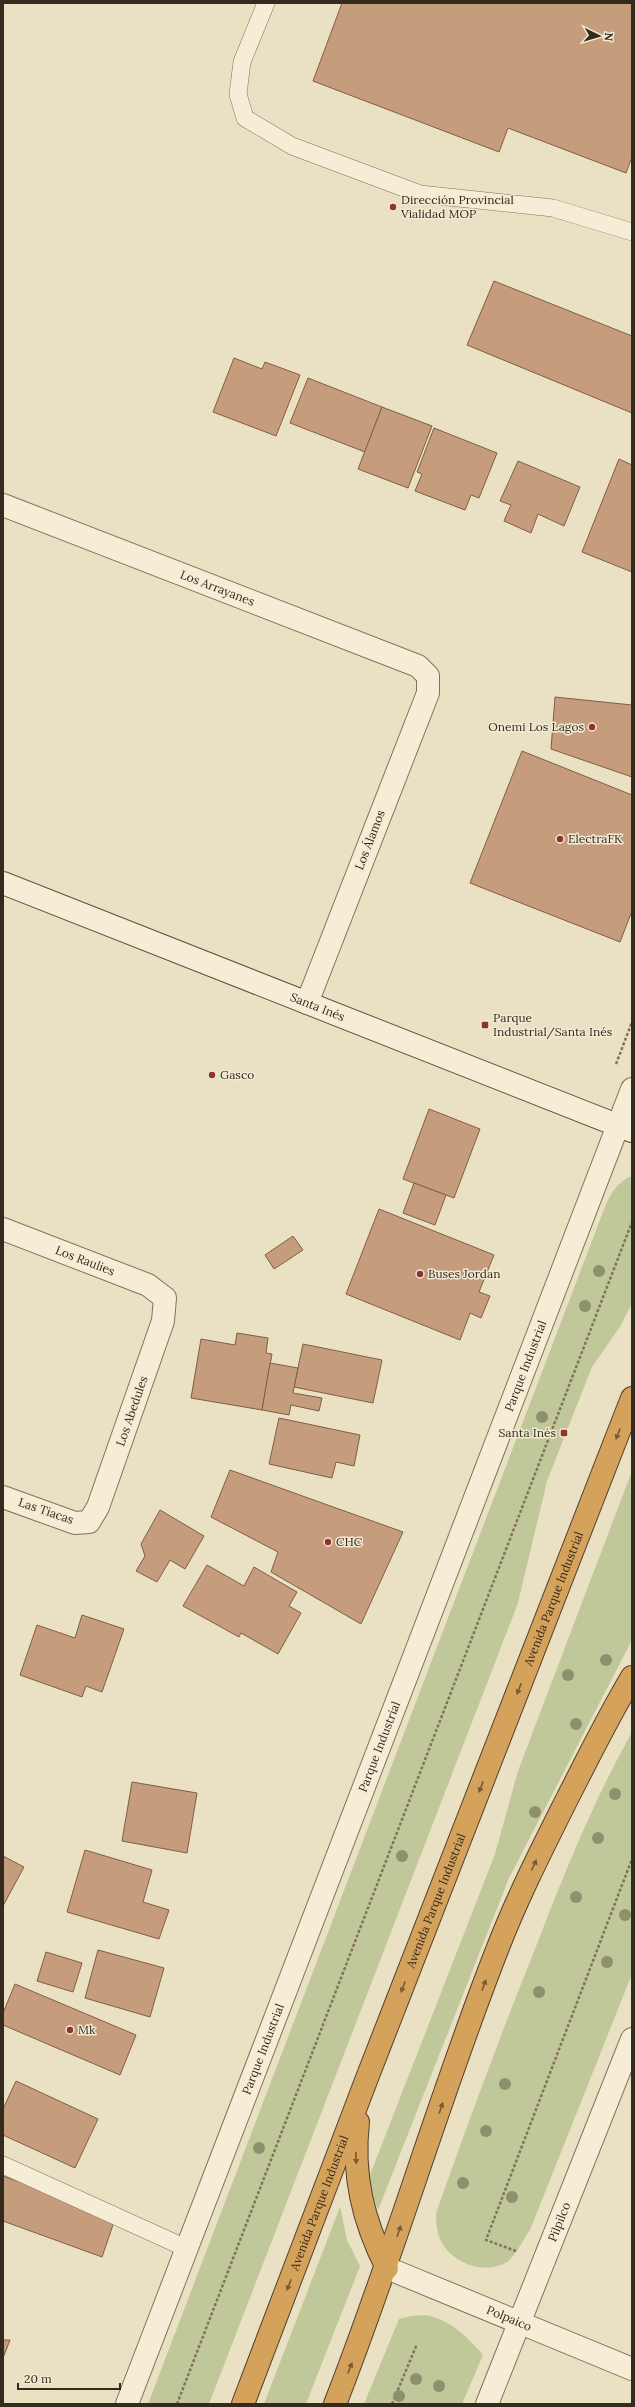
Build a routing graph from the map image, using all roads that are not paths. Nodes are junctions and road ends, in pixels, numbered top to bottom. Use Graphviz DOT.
graph roads {
  1 [pos="266,3"];
  2 [pos="632,232"];
  3 [pos="3,505"];
  4 [pos="428,676"];
  5 [pos="3,883"];
  6 [pos="307,1003"];
  7 [pos="632,1089"];
  8 [pos="625,1128"];
  9 [pos="3,1229"];
  10 [pos="164,1298"];
  11 [pos="632,1398"];
  12 [pos="3,1497"];
  13 [pos="89,1522"];
  14 [pos="632,1677"];
  15 [pos="632,2039"];
  16 [pos="367,2078"];
  17 [pos="3,2165"];
  18 [pos="188,2249"];
  19 [pos="387,2268"];
  20 [pos="519,2323"];
  21 [pos="632,2369"];
  22 [pos="127,2404"];
  23 [pos="243,2404"];
  24 [pos="335,2404"];
  25 [pos="487,2404"];
  1 -- 2 [label="lane"];
  3 -- 4 [label="street, Los Arrayanes"];
  4 -- 6 [label="street, Los Álamos"];
  5 -- 6 [label="street, Santa Inés"];
  6 -- 8 [label="street, Santa Inés"];
  7 -- 8 [label="street, Parque Industrial"];
  8 -- 18 [label="street, Parque Industrial"];
  9 -- 10 [label="street, Los Raulies"];
  10 -- 13 [label="street, Los Abedules"];
  11 -- 16 [label="highway, Avenida Parque Industrial, one-way"];
  12 -- 13 [label="street, Las Tiacas"];
  19 -- 14 [label="highway, one-way"];
  15 -- 20 [label="street, Pilpilco"];
  16 -- 19 [label="highway, one-way"];
  16 -- 23 [label="highway, Avenida Parque Industrial, one-way"];
  17 -- 18 [label="lane"];
  18 -- 22 [label="street, Parque Industrial"];
  19 -- 20 [label="street, Polpaico"];
  24 -- 19 [label="highway, one-way"];
  20 -- 21 [label="street, Polpaico"];
  20 -- 25 [label="street, Pilpilco"];
}
